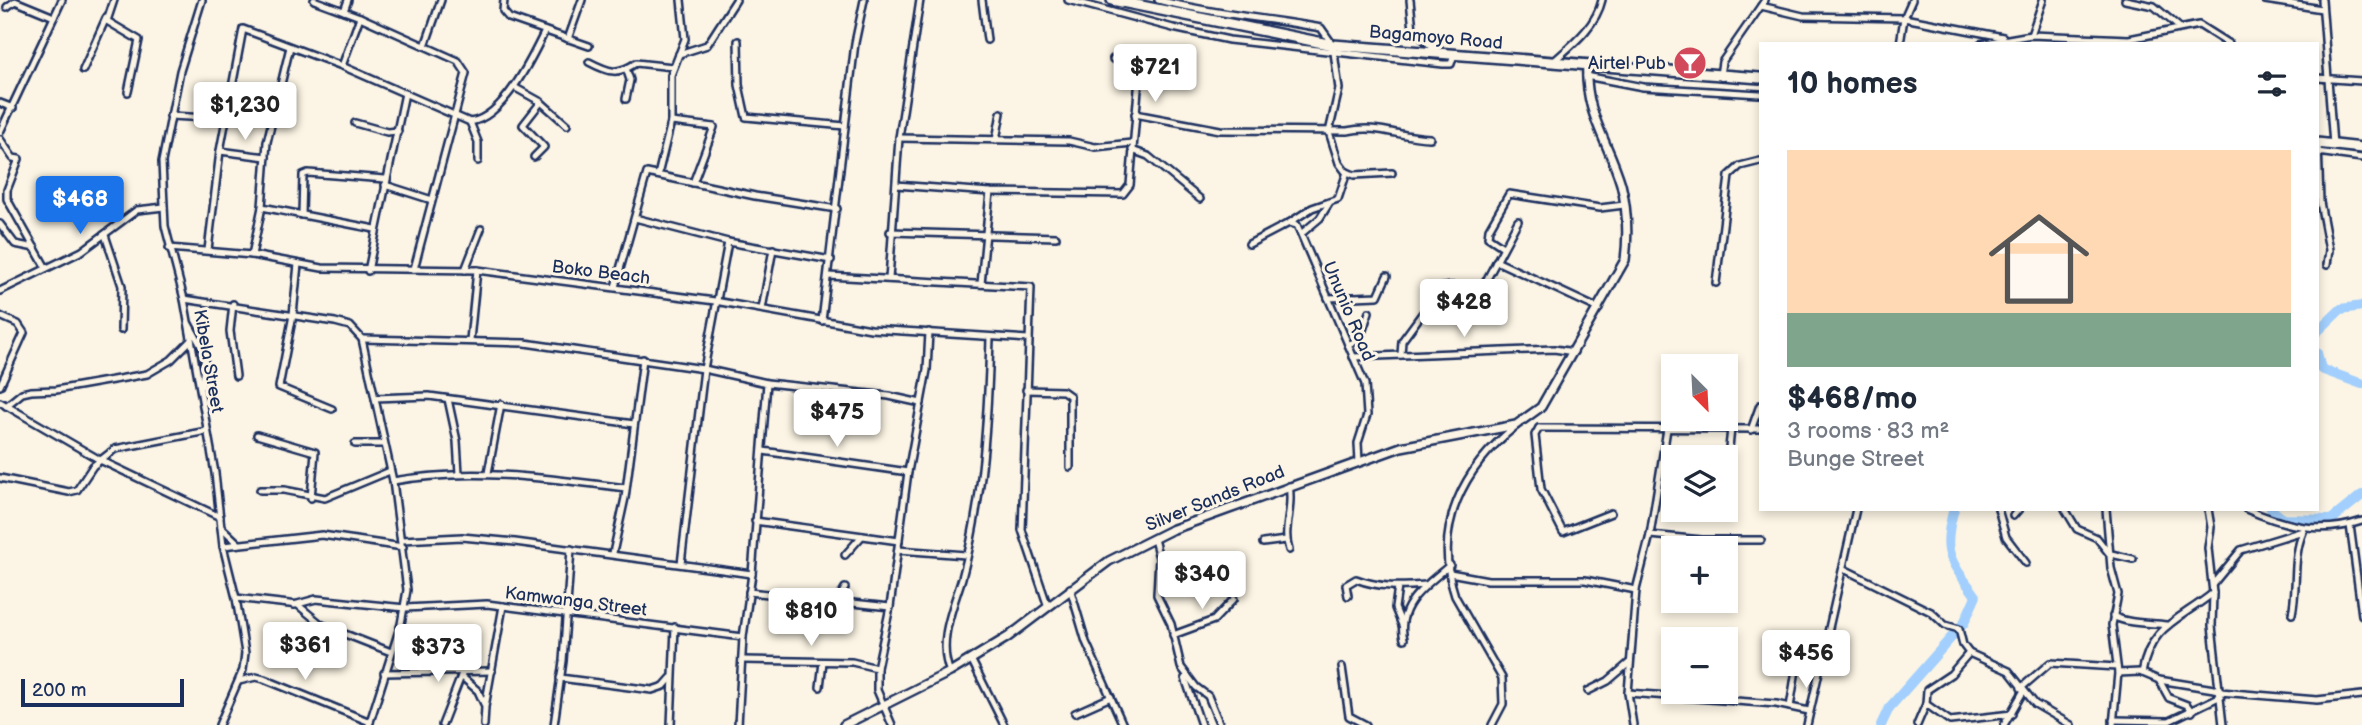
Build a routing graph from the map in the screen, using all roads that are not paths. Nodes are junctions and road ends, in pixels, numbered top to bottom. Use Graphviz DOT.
graph roads {
  1 [pos="62,0"];
  2 [pos="114,0"];
  3 [pos="202,0"];
  4 [pos="314,0"];
  5 [pos="348,0"];
  6 [pos="440,0"];
  7 [pos="504,0"];
  8 [pos="582,0"];
  9 [pos="681,0"];
  10 [pos="736,0"];
  11 [pos="864,0"];
  12 [pos="920,0"];
  13 [pos="982,0"];
  14 [pos="1068,0"];
  15 [pos="1112,0"];
  16 [pos="1158,0"];
  17 [pos="1410,0"];
  18 [pos="1602,0"];
  19 [pos="1912,0"];
  20 [pos="2043,0"];
  21 [pos="2125,0"];
  22 [pos="2265,0"];
  23 [pos="2322,0"];
  24 [pos="1763,3"];
  25 [pos="7,7"];
  26 [pos="1172,9"];
  27 [pos="2322,9"];
  28 [pos="344,11"];
  29 [pos="54,17"];
  30 [pos="360,17"];
  31 [pos="106,18"];
  32 [pos="1903,18"];
  33 [pos="2180,28"];
  34 [pos="545,31"];
  35 [pos="2031,34"];
  36 [pos="2006,37"];
  37 [pos="568,39"];
  38 [pos="987,40"];
  39 [pos="738,41"];
  40 [pos="1900,42"];
  41 [pos="1987,42"];
  42 [pos="2226,42"];
  43 [pos="425,46"];
  44 [pos="589,46"];
  45 [pos="290,47"];
  46 [pos="1333,49"];
  47 [pos="1438,52"];
  48 [pos="679,54"];
  49 [pos="1454,54"];
  50 [pos="1113,59"];
  51 [pos="589,62"];
  52 [pos="1551,63"];
  53 [pos="1587,64"];
  54 [pos="342,66"];
  55 [pos="673,67"];
  56 [pos="83,70"];
  57 [pos="626,71"];
  58 [pos="1720,75"];
  59 [pos="1586,76"];
  60 [pos="1759,78"];
  61 [pos="2319,78"];
  62 [pos="2326,80"];
  63 [pos="2362,81"];
  64 [pos="514,87"];
  65 [pos="128,92"];
  66 [pos="405,93"];
  67 [pos="1759,94"];
  68 [pos="626,99"];
  69 [pos="541,102"];
  70 [pos="0,103"];
  71 [pos="12,108"];
  72 [pos="1001,113"];
  73 [pos="1135,114"];
  74 [pos="170,116"];
  75 [pos="456,117"];
  76 [pos="227,119"];
  77 [pos="470,122"];
  78 [pos="671,122"];
  79 [pos="355,123"];
  80 [pos="567,125"];
  81 [pos="845,126"];
  82 [pos="398,131"];
  83 [pos="0,132"];
  84 [pos="1329,132"];
  85 [pos="900,138"];
  86 [pos="1430,138"];
  87 [pos="0,139"];
  88 [pos="996,141"];
  89 [pos="2333,145"];
  90 [pos="1132,147"];
  91 [pos="2319,147"];
  92 [pos="2319,147"];
  93 [pos="2362,148"];
  94 [pos="220,151"];
  95 [pos="266,157"];
  96 [pos="534,157"];
  97 [pos="2362,158"];
  98 [pos="1759,160"];
  99 [pos="478,161"];
  100 [pos="1347,172"];
  101 [pos="1392,173"];
  102 [pos="658,175"];
  103 [pos="385,182"];
  104 [pos="693,183"];
  105 [pos="2319,184"];
  106 [pos="896,185"];
  107 [pos="990,192"];
  108 [pos="1200,199"];
  109 [pos="432,200"];
  110 [pos="1329,202"];
  111 [pos="1624,205"];
  112 [pos="164,207"];
  113 [pos="262,207"];
  114 [pos="836,209"];
  115 [pos="302,215"];
  116 [pos="635,218"];
  117 [pos="1518,220"];
  118 [pos="1289,223"];
  119 [pos="0,224"];
  120 [pos="375,229"];
  121 [pos="481,229"];
  122 [pos="890,232"];
  123 [pos="985,234"];
  124 [pos="1301,234"];
  125 [pos="105,235"];
  126 [pos="1056,237"];
  127 [pos="728,242"];
  128 [pos="1249,244"];
  129 [pos="1503,247"];
  130 [pos="35,248"];
  131 [pos="169,248"];
  132 [pos="773,249"];
  133 [pos="208,250"];
  134 [pos="252,255"];
  135 [pos="831,260"];
  136 [pos="1496,261"];
  137 [pos="298,264"];
  138 [pos="2327,265"];
  139 [pos="46,268"];
  140 [pos="414,270"];
  141 [pos="465,270"];
  142 [pos="477,270"];
  143 [pos="368,271"];
  144 [pos="828,276"];
  145 [pos="1387,276"];
  146 [pos="889,279"];
  147 [pos="1716,283"];
  148 [pos="981,284"];
  149 [pos="615,287"];
  150 [pos="0,291"];
  151 [pos="1328,298"];
  152 [pos="184,299"];
  153 [pos="715,301"];
  154 [pos="233,304"];
  155 [pos="762,309"];
  156 [pos="1599,309"];
  157 [pos="1369,312"];
  158 [pos="293,315"];
  159 [pos="0,316"];
  160 [pos="187,321"];
  161 [pos="822,321"];
  162 [pos="121,330"];
  163 [pos="929,332"];
  164 [pos="990,337"];
  165 [pos="362,339"];
  166 [pos="1029,339"];
  167 [pos="470,340"];
  168 [pos="190,341"];
  169 [pos="1348,345"];
  170 [pos="1574,352"];
  171 [pos="1401,355"];
  172 [pos="1353,357"];
  173 [pos="643,359"];
  174 [pos="704,369"];
  175 [pos="236,376"];
  176 [pos="767,383"];
  177 [pos="0,386"];
  178 [pos="1026,390"];
  179 [pos="201,392"];
  180 [pos="374,398"];
  181 [pos="448,398"];
  182 [pos="921,403"];
  183 [pos="3,404"];
  184 [pos="501,404"];
  185 [pos="332,409"];
  186 [pos="1530,417"];
  187 [pos="1759,418"];
  188 [pos="634,424"];
  189 [pos="1516,425"];
  190 [pos="1539,428"];
  191 [pos="1661,429"];
  192 [pos="1738,429"];
  193 [pos="1759,429"];
  194 [pos="1751,430"];
  195 [pos="207,431"];
  196 [pos="1667,431"];
  197 [pos="257,435"];
  198 [pos="355,444"];
  199 [pos="384,444"];
  200 [pos="763,451"];
  201 [pos="100,460"];
  202 [pos="1359,461"];
  203 [pos="1070,467"];
  204 [pos="390,471"];
  205 [pos="908,472"];
  206 [pos="488,473"];
  207 [pos="458,474"];
  208 [pos="0,478"];
  209 [pos="393,481"];
  210 [pos="1289,486"];
  211 [pos="626,488"];
  212 [pos="260,490"];
  213 [pos="311,498"];
  214 [pos="1856,511"];
  215 [pos="1999,511"];
  216 [pos="2018,511"];
  217 [pos="2066,511"];
  218 [pos="2106,511"];
  219 [pos="2207,511"];
  220 [pos="2250,511"];
  221 [pos="1611,513"];
  222 [pos="2014,516"];
  223 [pos="220,517"];
  224 [pos="755,521"];
  225 [pos="2362,521"];
  226 [pos="219,526"];
  227 [pos="2350,526"];
  228 [pos="2303,530"];
  229 [pos="1650,535"];
  230 [pos="862,536"];
  231 [pos="1661,536"];
  232 [pos="1154,539"];
  233 [pos="402,540"];
  234 [pos="1286,540"];
  235 [pos="1738,540"];
  236 [pos="1761,540"];
  237 [pos="899,541"];
  238 [pos="1263,543"];
  239 [pos="239,544"];
  240 [pos="223,546"];
  241 [pos="403,547"];
  242 [pos="571,549"];
  243 [pos="898,550"];
  244 [pos="1289,550"];
  245 [pos="613,553"];
  246 [pos="845,555"];
  247 [pos="966,555"];
  248 [pos="2111,555"];
  249 [pos="2133,559"];
  250 [pos="2026,563"];
  251 [pos="681,564"];
  252 [pos="1450,565"];
  253 [pos="1844,569"];
  254 [pos="1450,573"];
  255 [pos="752,574"];
  256 [pos="2212,584"];
  257 [pos="1426,585"];
  258 [pos="1398,587"];
  259 [pos="845,588"];
  260 [pos="1070,588"];
  261 [pos="1636,590"];
  262 [pos="749,592"];
  263 [pos="2213,593"];
  264 [pos="1348,596"];
  265 [pos="236,598"];
  266 [pos="1234,599"];
  267 [pos="838,600"];
  268 [pos="294,605"];
  269 [pos="503,606"];
  270 [pos="890,607"];
  271 [pos="405,608"];
  272 [pos="1048,608"];
  273 [pos="566,614"];
  274 [pos="2292,614"];
  275 [pos="2362,615"];
  276 [pos="2113,616"];
  277 [pos="1402,625"];
  278 [pos="2166,625"];
  279 [pos="675,627"];
  280 [pos="1173,635"];
  281 [pos="743,638"];
  282 [pos="1404,639"];
  283 [pos="391,653"];
  284 [pos="1969,653"];
  285 [pos="971,659"];
  286 [pos="742,660"];
  287 [pos="823,662"];
  288 [pos="1629,663"];
  289 [pos="1342,667"];
  290 [pos="877,668"];
  291 [pos="1796,670"];
  292 [pos="2117,670"];
  293 [pos="492,671"];
  294 [pos="1183,671"];
  295 [pos="950,672"];
  296 [pos="384,673"];
  297 [pos="2142,673"];
  298 [pos="462,674"];
  299 [pos="560,678"];
  300 [pos="671,678"];
  301 [pos="2159,680"];
  302 [pos="239,681"];
  303 [pos="820,687"];
  304 [pos="659,688"];
  305 [pos="2022,690"];
  306 [pos="1588,691"];
  307 [pos="670,693"];
  308 [pos="1628,693"];
  309 [pos="2220,693"];
  310 [pos="2362,695"];
  311 [pos="1111,697"];
  312 [pos="1926,704"];
  313 [pos="485,706"];
  314 [pos="1790,706"];
  315 [pos="883,707"];
  316 [pos="1809,711"];
  317 [pos="2192,712"];
  318 [pos="1074,713"];
  319 [pos="2012,714"];
  320 [pos="2113,722"];
  321 [pos="369,724"];
  322 [pos="219,725"];
  323 [pos="442,725"];
  324 [pos="484,725"];
  325 [pos="554,725"];
  326 [pos="671,725"];
  327 [pos="738,725"];
  328 [pos="844,725"];
  329 [pos="892,725"];
  330 [pos="1004,725"];
  331 [pos="1123,725"];
  332 [pos="1202,725"];
  333 [pos="1220,725"];
  334 [pos="1366,725"];
  335 [pos="1492,725"];
  336 [pos="1633,725"];
  337 [pos="1807,725"];
  338 [pos="1917,725"];
  339 [pos="2004,725"];
  340 [pos="2071,725"];
  341 [pos="2223,725"];
  1 -- 29 [label="street"];
  2 -- 31 [label="street"];
  3 -- 74 [label="street, Kibela Street"];
  4 -- 28 [label="street"];
  5 -- 28 [label="street"];
  6 -- 43 [label="street"];
  7 -- 34 [label="street"];
  8 -- 37 [label="street"];
  9 -- 48 [label="street"];
  10 -- 48 [label="street"];
  11 -- 81 [label="street"];
  12 -- 85 [label="street"];
  13 -- 38 [label="street"];
  14 -- 46 [label="street"];
  15 -- 26 [label="highway, Bagamoyo Road"];
  16 -- 26 [label="street"];
  17 -- 47 [label="street"];
  18 -- 52 [label="street"];
  19 -- 32 [label="street"];
  20 -- 35 [label="street"];
  21 -- 33 [label="street"];
  22 -- 27 [label="street"];
  23 -- 27 [label="street"];
  24 -- 32 [label="street"];
  24 -- 58 [label="street"];
  25 -- 29 [label="street"];
  26 -- 46 [label="highway, Bagamoyo Road"];
  26 -- 46 [label="street"];
  27 -- 62 [label="street"];
  28 -- 30 [label="street"];
  29 -- 71 [label="street"];
  30 -- 43 [label="street"];
  30 -- 54 [label="street"];
  31 -- 56 [label="street"];
  31 -- 65 [label="street"];
  32 -- 36 [label="street"];
  32 -- 40 [label="street"];
  33 -- 35 [label="street"];
  33 -- 42 [label="street"];
  34 -- 37 [label="street"];
  34 -- 64 [label="street"];
  35 -- 36 [label="street"];
  36 -- 41 [label="street"];
  37 -- 44 [label="street"];
  39 -- 81 [label="street"];
  43 -- 75 [label="street"];
  45 -- 54 [label="street"];
  45 -- 76 [label="street"];
  45 -- 95 [label="street"];
  46 -- 47 [label="highway, Bagamoyo Road"];
  46 -- 49 [label="street"];
  46 -- 84 [label="street"];
  47 -- 49 [label="highway, Bagamoyo Road"];
  48 -- 55 [label="street"];
  49 -- 52 [label="highway, Bagamoyo Road"];
  50 -- 73 [label="street"];
  51 -- 57 [label="street"];
  52 -- 53 [label="highway, Bagamoyo Road"];
  53 -- 58 [label="highway, Bagamoyo Road"];
  53 -- 59 [label="street"];
  54 -- 66 [label="street"];
  55 -- 57 [label="street"];
  55 -- 78 [label="street"];
  57 -- 68 [label="street"];
  58 -- 60 [label="highway, Bagamoyo Road"];
  59 -- 67 [label="street"];
  59 -- 111 [label="street"];
  61 -- 62 [label="street"];
  62 -- 63 [label="street"];
  62 -- 89 [label="street"];
  64 -- 69 [label="street"];
  64 -- 77 [label="street"];
  66 -- 75 [label="street"];
  66 -- 82 [label="street"];
  69 -- 80 [label="street"];
  69 -- 96 [label="street"];
  70 -- 71 [label="street"];
  71 -- 83 [label="street"];
  72 -- 88 [label="street"];
  73 -- 84 [label="street"];
  73 -- 90 [label="street"];
  74 -- 76 [label="street"];
  74 -- 112 [label="street, Kibela Street"];
  75 -- 77 [label="street"];
  75 -- 109 [label="street"];
  76 -- 94 [label="street"];
  77 -- 99 [label="street"];
  78 -- 102 [label="street"];
  78 -- 104 [label="street"];
  79 -- 82 [label="street"];
  81 -- 114 [label="street"];
  82 -- 103 [label="street"];
  84 -- 86 [label="street"];
  84 -- 100 [label="street"];
  85 -- 88 [label="street"];
  85 -- 106 [label="street"];
  87 -- 130 [label="street"];
  88 -- 90 [label="street"];
  89 -- 91 [label="highway"];
  89 -- 93 [label="highway"];
  90 -- 107 [label="street"];
  90 -- 108 [label="street"];
  92 -- 97 [label="street"];
  94 -- 95 [label="street"];
  94 -- 133 [label="street"];
  95 -- 113 [label="street"];
  98 -- 147 [label="street"];
  100 -- 101 [label="street"];
  100 -- 110 [label="street"];
  102 -- 104 [label="street"];
  102 -- 116 [label="street"];
  103 -- 109 [label="street"];
  103 -- 115 [label="street"];
  103 -- 120 [label="street"];
  104 -- 114 [label="street"];
  105 -- 138 [label="street"];
  106 -- 107 [label="street"];
  106 -- 122 [label="street"];
  107 -- 123 [label="street"];
  109 -- 140 [label="street"];
  110 -- 118 [label="street"];
  110 -- 124 [label="street"];
  111 -- 129 [label="street"];
  111 -- 156 [label="street"];
  112 -- 125 [label="street"];
  112 -- 131 [label="street, Kibela Street"];
  113 -- 115 [label="street"];
  113 -- 134 [label="street"];
  114 -- 135 [label="street"];
  115 -- 120 [label="street"];
  116 -- 127 [label="street"];
  116 -- 149 [label="street"];
  117 -- 129 [label="street"];
  118 -- 124 [label="street, Ununio Road"];
  118 -- 128 [label="street"];
  119 -- 130 [label="street"];
  120 -- 143 [label="street"];
  121 -- 141 [label="street"];
  122 -- 123 [label="street"];
  122 -- 146 [label="street"];
  123 -- 126 [label="street"];
  123 -- 148 [label="street"];
  124 -- 151 [label="street, Ununio Road"];
  125 -- 139 [label="street"];
  125 -- 162 [label="street"];
  127 -- 132 [label="street"];
  127 -- 153 [label="street"];
  129 -- 136 [label="street"];
  130 -- 139 [label="street"];
  131 -- 133 [label="street, Boko Beach"];
  131 -- 152 [label="street, Kibela Street"];
  132 -- 135 [label="street"];
  132 -- 155 [label="street"];
  133 -- 134 [label="street, Boko Beach"];
  134 -- 137 [label="street, Boko Beach"];
  135 -- 144 [label="street"];
  136 -- 156 [label="street"];
  136 -- 171 [label="street"];
  137 -- 143 [label="street, Boko Beach"];
  137 -- 158 [label="street"];
  139 -- 150 [label="street"];
  140 -- 141 [label="street, Boko Beach"];
  140 -- 143 [label="street, Boko Beach"];
  141 -- 142 [label="street, Boko Beach"];
  142 -- 149 [label="street, Boko Beach"];
  142 -- 167 [label="street"];
  144 -- 146 [label="street"];
  144 -- 161 [label="street"];
  145 -- 151 [label="street"];
  146 -- 148 [label="street"];
  148 -- 166 [label="street"];
  149 -- 153 [label="street, Boko Beach"];
  151 -- 169 [label="street, Ununio Road"];
  152 -- 154 [label="street"];
  152 -- 160 [label="street, Kibela Street"];
  153 -- 155 [label="street, Boko Beach"];
  153 -- 174 [label="street"];
  154 -- 158 [label="street"];
  154 -- 175 [label="street"];
  155 -- 161 [label="street, Boko Beach"];
  156 -- 170 [label="street"];
  157 -- 169 [label="street"];
  158 -- 165 [label="street"];
  158 -- 185 [label="street"];
  159 -- 177 [label="street"];
  160 -- 168 [label="street, Kibela Street"];
  160 -- 179 [label="street"];
  161 -- 163 [label="street, Boko Beach"];
  163 -- 164 [label="street, Boko Beach"];
  163 -- 182 [label="street"];
  164 -- 166 [label="street, Boko Beach"];
  164 -- 247 [label="street"];
  165 -- 167 [label="street"];
  165 -- 180 [label="street"];
  166 -- 178 [label="street"];
  167 -- 173 [label="street"];
  168 -- 179 [label="street, Kibela Street"];
  168 -- 183 [label="street"];
  169 -- 172 [label="street, Ununio Road"];
  170 -- 171 [label="street"];
  170 -- 186 [label="street"];
  171 -- 172 [label="street"];
  172 -- 202 [label="street, Ununio Road"];
  173 -- 174 [label="street"];
  173 -- 188 [label="street"];
  174 -- 176 [label="street"];
  174 -- 251 [label="street"];
  176 -- 182 [label="street"];
  176 -- 200 [label="street"];
  178 -- 203 [label="street"];
  178 -- 272 [label="street"];
  179 -- 195 [label="street, Kibela Street"];
  180 -- 181 [label="street"];
  180 -- 199 [label="street"];
  181 -- 184 [label="street"];
  181 -- 207 [label="street"];
  182 -- 205 [label="street"];
  183 -- 201 [label="street"];
  184 -- 188 [label="street"];
  184 -- 206 [label="street"];
  186 -- 189 [label="street"];
  186 -- 190 [label="street"];
  187 -- 194 [label="street"];
  188 -- 211 [label="street"];
  189 -- 202 [label="street, Silver Sands Road"];
  189 -- 252 [label="street"];
  190 -- 191 [label="street"];
  190 -- 221 [label="street"];
  192 -- 194 [label="street"];
  193 -- 194 [label="street"];
  195 -- 201 [label="street"];
  195 -- 223 [label="street, Kibela Street"];
  196 -- 229 [label="street"];
  197 -- 213 [label="street"];
  198 -- 199 [label="street"];
  199 -- 204 [label="street"];
  200 -- 205 [label="street"];
  200 -- 224 [label="street"];
  201 -- 208 [label="street"];
  201 -- 223 [label="street"];
  202 -- 210 [label="street, Silver Sands Road"];
  204 -- 209 [label="street"];
  204 -- 213 [label="street"];
  205 -- 237 [label="street"];
  206 -- 207 [label="street"];
  206 -- 211 [label="street"];
  207 -- 209 [label="street"];
  209 -- 233 [label="street"];
  210 -- 232 [label="street, Silver Sands Road"];
  210 -- 234 [label="street"];
  211 -- 245 [label="street"];
  212 -- 213 [label="street"];
  214 -- 253 [label="street"];
  215 -- 250 [label="street"];
  216 -- 222 [label="street"];
  217 -- 248 [label="street"];
  218 -- 248 [label="street"];
  219 -- 256 [label="street"];
  220 -- 228 [label="street"];
  223 -- 226 [label="street, Kibela Street"];
  224 -- 230 [label="street"];
  224 -- 255 [label="street"];
  225 -- 227 [label="street"];
  226 -- 239 [label="street"];
  226 -- 240 [label="street, Kibela Street"];
  227 -- 228 [label="street"];
  227 -- 275 [label="street"];
  228 -- 256 [label="street"];
  228 -- 274 [label="street"];
  229 -- 231 [label="street"];
  229 -- 261 [label="street"];
  230 -- 237 [label="street"];
  230 -- 246 [label="street"];
  232 -- 260 [label="street, Silver Sands Road"];
  232 -- 280 [label="street"];
  233 -- 241 [label="street"];
  233 -- 242 [label="street"];
  234 -- 238 [label="street"];
  234 -- 244 [label="street"];
  235 -- 236 [label="street"];
  237 -- 243 [label="street"];
  239 -- 240 [label="street"];
  239 -- 241 [label="street"];
  240 -- 265 [label="street, Kibela Street"];
  241 -- 271 [label="street"];
  242 -- 245 [label="street"];
  242 -- 273 [label="street"];
  243 -- 247 [label="street"];
  243 -- 270 [label="street"];
  245 -- 251 [label="street"];
  247 -- 295 [label="street"];
  248 -- 249 [label="street"];
  248 -- 276 [label="street"];
  251 -- 255 [label="street"];
  252 -- 254 [label="street"];
  252 -- 257 [label="street"];
  253 -- 284 [label="street"];
  253 -- 316 [label="street"];
  254 -- 261 [label="street"];
  254 -- 335 [label="street"];
  255 -- 262 [label="street"];
  256 -- 263 [label="street"];
  257 -- 258 [label="street"];
  257 -- 277 [label="street"];
  258 -- 264 [label="street"];
  258 -- 277 [label="street"];
  259 -- 267 [label="street"];
  260 -- 272 [label="street, Silver Sands Road"];
  260 -- 311 [label="street"];
  261 -- 288 [label="street"];
  262 -- 267 [label="street"];
  262 -- 281 [label="street"];
  263 -- 278 [label="street"];
  263 -- 309 [label="street"];
  265 -- 268 [label="street"];
  265 -- 302 [label="street, Kibela Street"];
  266 -- 280 [label="street"];
  267 -- 270 [label="street"];
  268 -- 271 [label="street, Kamwanga Street"];
  268 -- 283 [label="street"];
  269 -- 271 [label="street, Kamwanga Street"];
  269 -- 273 [label="street, Kamwanga Street"];
  269 -- 293 [label="street"];
  270 -- 290 [label="street"];
  271 -- 283 [label="street"];
  272 -- 285 [label="street, Silver Sands Road"];
  273 -- 279 [label="street, Kamwanga Street"];
  273 -- 299 [label="street"];
  276 -- 278 [label="street"];
  276 -- 292 [label="street"];
  277 -- 282 [label="street"];
  278 -- 297 [label="street"];
  279 -- 281 [label="street, Kamwanga Street"];
  279 -- 300 [label="street"];
  280 -- 294 [label="street"];
  281 -- 286 [label="street"];
  283 -- 296 [label="street"];
  284 -- 305 [label="street"];
  284 -- 312 [label="street"];
  285 -- 295 [label="street, Silver Sands Road"];
  285 -- 330 [label="street"];
  286 -- 287 [label="street"];
  286 -- 327 [label="street"];
  287 -- 290 [label="street"];
  287 -- 303 [label="street"];
  288 -- 306 [label="street"];
  288 -- 308 [label="street"];
  289 -- 334 [label="street"];
  290 -- 315 [label="street"];
  291 -- 314 [label="street"];
  292 -- 297 [label="street"];
  292 -- 305 [label="street"];
  292 -- 320 [label="street"];
  293 -- 298 [label="street"];
  293 -- 313 [label="street"];
  294 -- 332 [label="street"];
  294 -- 333 [label="street"];
  295 -- 315 [label="street, Silver Sands Road"];
  296 -- 298 [label="street"];
  296 -- 321 [label="street"];
  297 -- 301 [label="street"];
  298 -- 313 [label="street"];
  298 -- 323 [label="street"];
  299 -- 304 [label="street"];
  299 -- 325 [label="street"];
  300 -- 304 [label="street"];
  300 -- 307 [label="street"];
  301 -- 309 [label="street"];
  301 -- 317 [label="street"];
  302 -- 321 [label="street"];
  302 -- 322 [label="street, Kibela Street"];
  304 -- 307 [label="street"];
  305 -- 319 [label="street"];
  305 -- 340 [label="street"];
  307 -- 326 [label="street"];
  308 -- 314 [label="street"];
  308 -- 336 [label="street"];
  309 -- 310 [label="street"];
  309 -- 317 [label="street"];
  309 -- 341 [label="street"];
  311 -- 318 [label="street"];
  311 -- 331 [label="street"];
  312 -- 319 [label="street"];
  312 -- 338 [label="street"];
  313 -- 324 [label="street"];
  314 -- 316 [label="street"];
  315 -- 328 [label="street, Silver Sands Road"];
  315 -- 329 [label="street"];
  316 -- 337 [label="street"];
  317 -- 320 [label="street"];
  319 -- 339 [label="street"];
}
